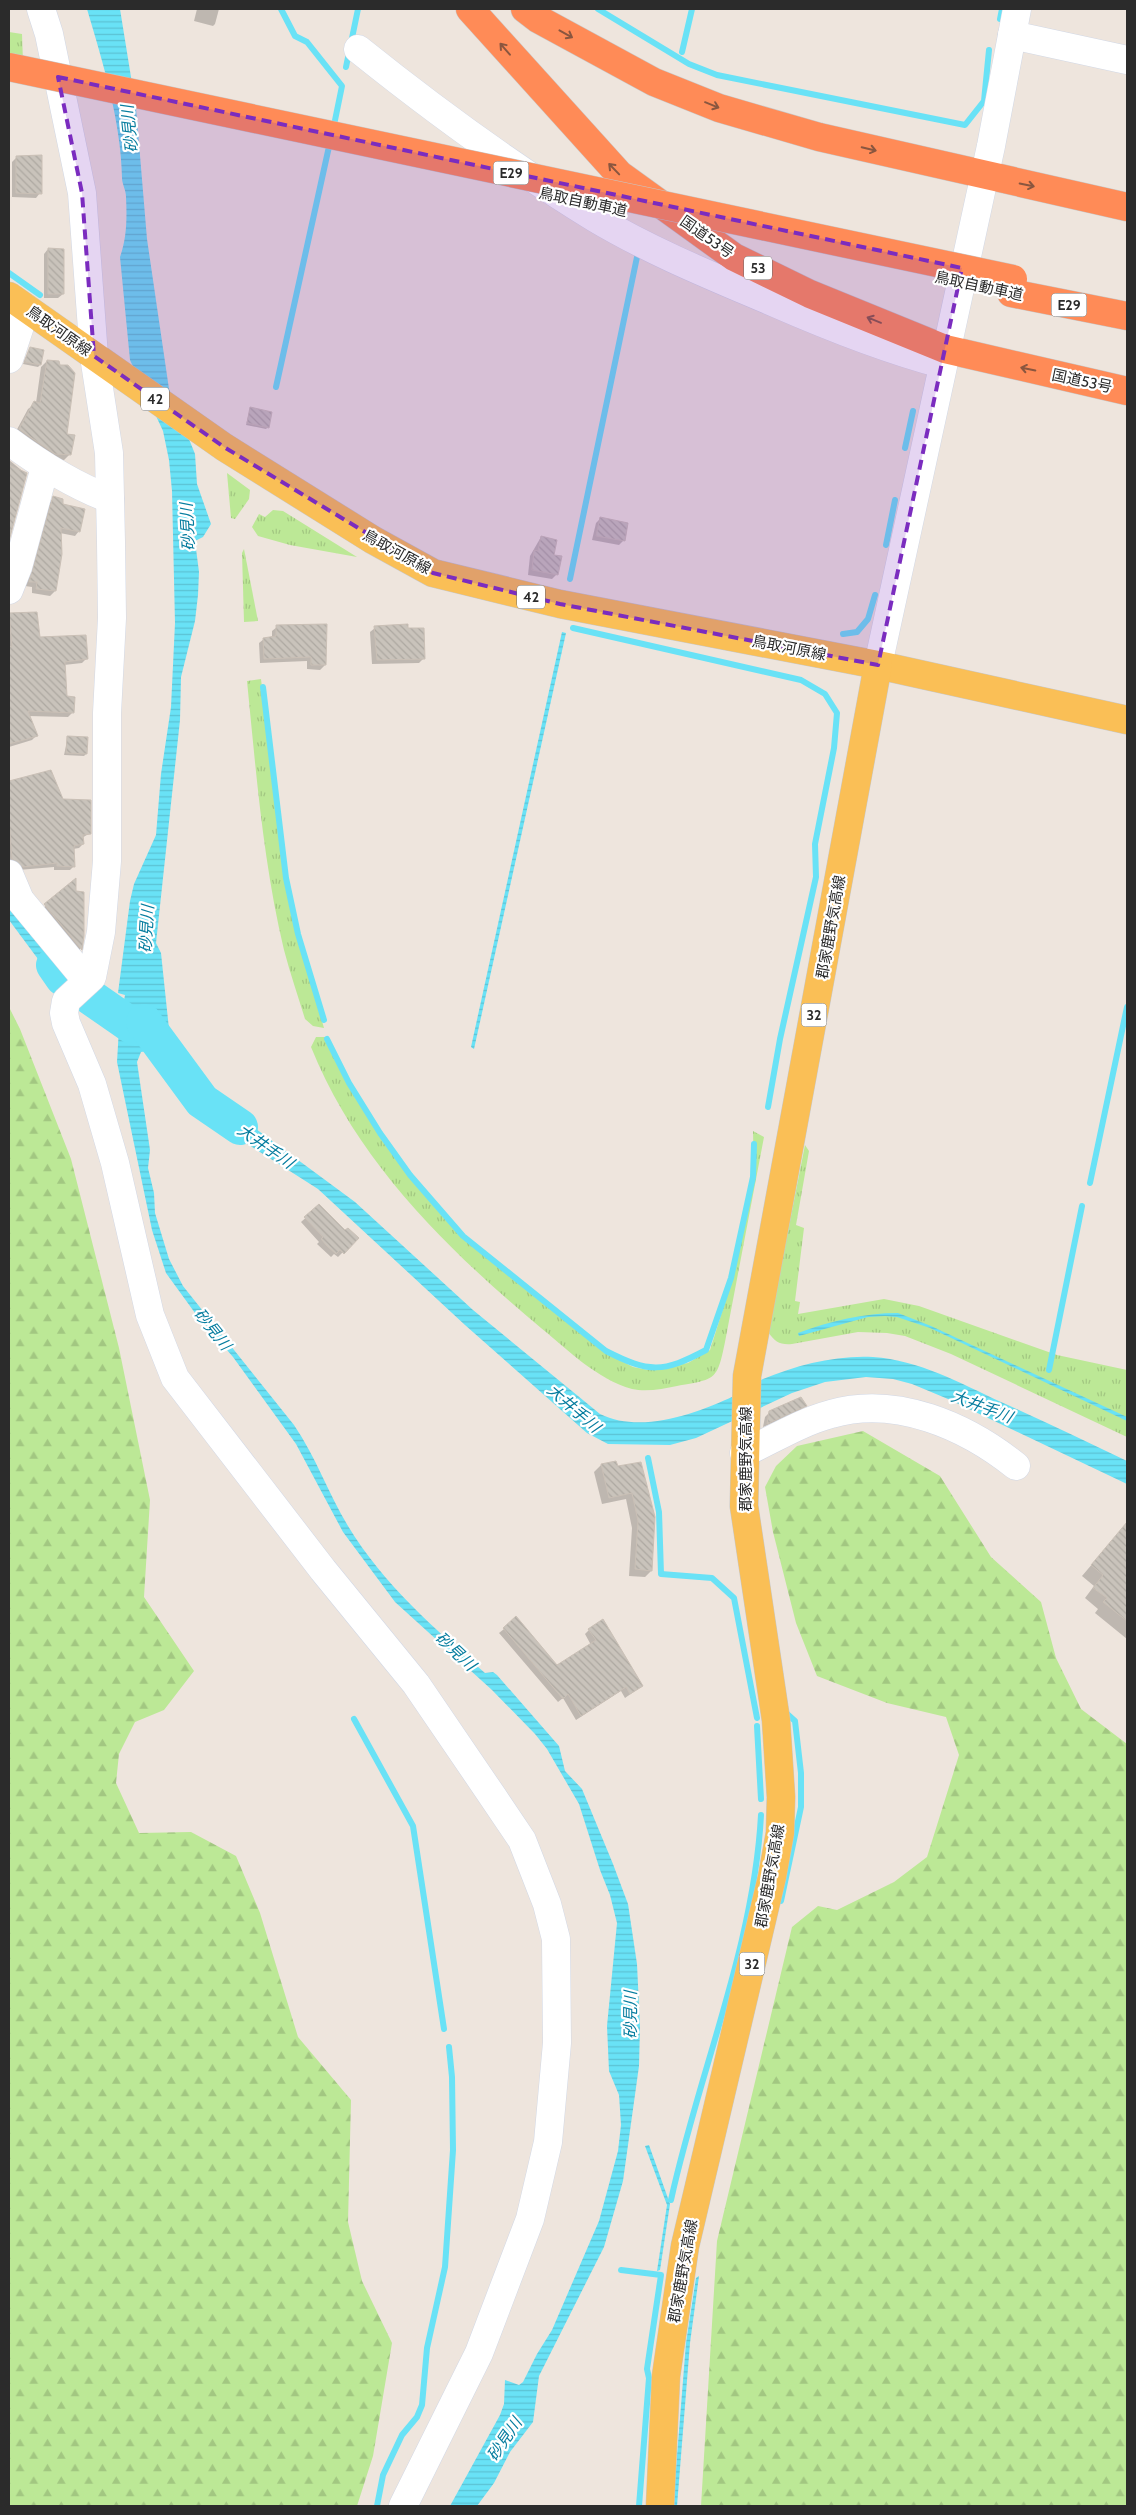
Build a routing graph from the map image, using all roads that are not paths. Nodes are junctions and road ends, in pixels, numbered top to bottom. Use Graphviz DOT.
graph roads {
  1 [pos="41,9"];
  2 [pos="470,9"];
  3 [pos="525,9"];
  4 [pos="1017,9"];
  5 [pos="1012,35"];
  6 [pos="358,48"];
  7 [pos="1127,60"];
  8 [pos="9,67"];
  9 [pos="9,79"];
  10 [pos="983,175"];
  11 [pos="1127,207"];
  12 [pos="1012,286"];
  13 [pos="1127,300"];
  14 [pos="17,302"];
  15 [pos="1127,316"];
  16 [pos="94,356"];
  17 [pos="944,357"];
  18 [pos="9,359"];
  19 [pos="1127,391"];
  20 [pos="9,440"];
  21 [pos="45,467"];
  22 [pos="110,499"];
  23 [pos="9,590"];
  24 [pos="878,665"];
  25 [pos="1127,720"];
  26 [pos="9,874"];
  27 [pos="79,989"];
  28 [pos="744,1453"];
  29 [pos="1016,1466"];
  30 [pos="403,2506"];
  31 [pos="660,2506"];
  1 -- 16 [label="street"];
  17 -- 2 [label="highway, 国道53号 / 53, one-way"];
  3 -- 10 [label="highway, one-way"];
  4 -- 5 [label="street"];
  5 -- 7 [label="street"];
  5 -- 10 [label="street"];
  6 -- 17 [label="street"];
  8 -- 12 [label="highway, 鳥取自動車道 / E29, bridge"];
  9 -- 12 [label="highway, 鳥取自動車道 / E29"];
  10 -- 11 [label="highway, one-way"];
  10 -- 17 [label="street"];
  12 -- 13 [label="highway, 鳥取自動車道 / E29"];
  12 -- 15 [label="highway, 鳥取自動車道 / E29"];
  14 -- 16 [label="main road, 鳥取河原線 / 42"];
  14 -- 18 [label="street"];
  16 -- 22 [label="street"];
  16 -- 24 [label="main road, 鳥取河原線 / 42"];
  19 -- 17 [label="highway, 国道53号 / 53, one-way"];
  17 -- 24 [label="street"];
  20 -- 21 [label="street"];
  21 -- 22 [label="street"];
  21 -- 23 [label="street"];
  22 -- 27 [label="street"];
  24 -- 25 [label="main road"];
  24 -- 28 [label="main road, 郡家鹿野気高線 / 32"];
  26 -- 27 [label="street"];
  27 -- 30 [label="street"];
  28 -- 29 [label="street"];
  28 -- 31 [label="main road, 郡家鹿野気高線 / 32"];
}
